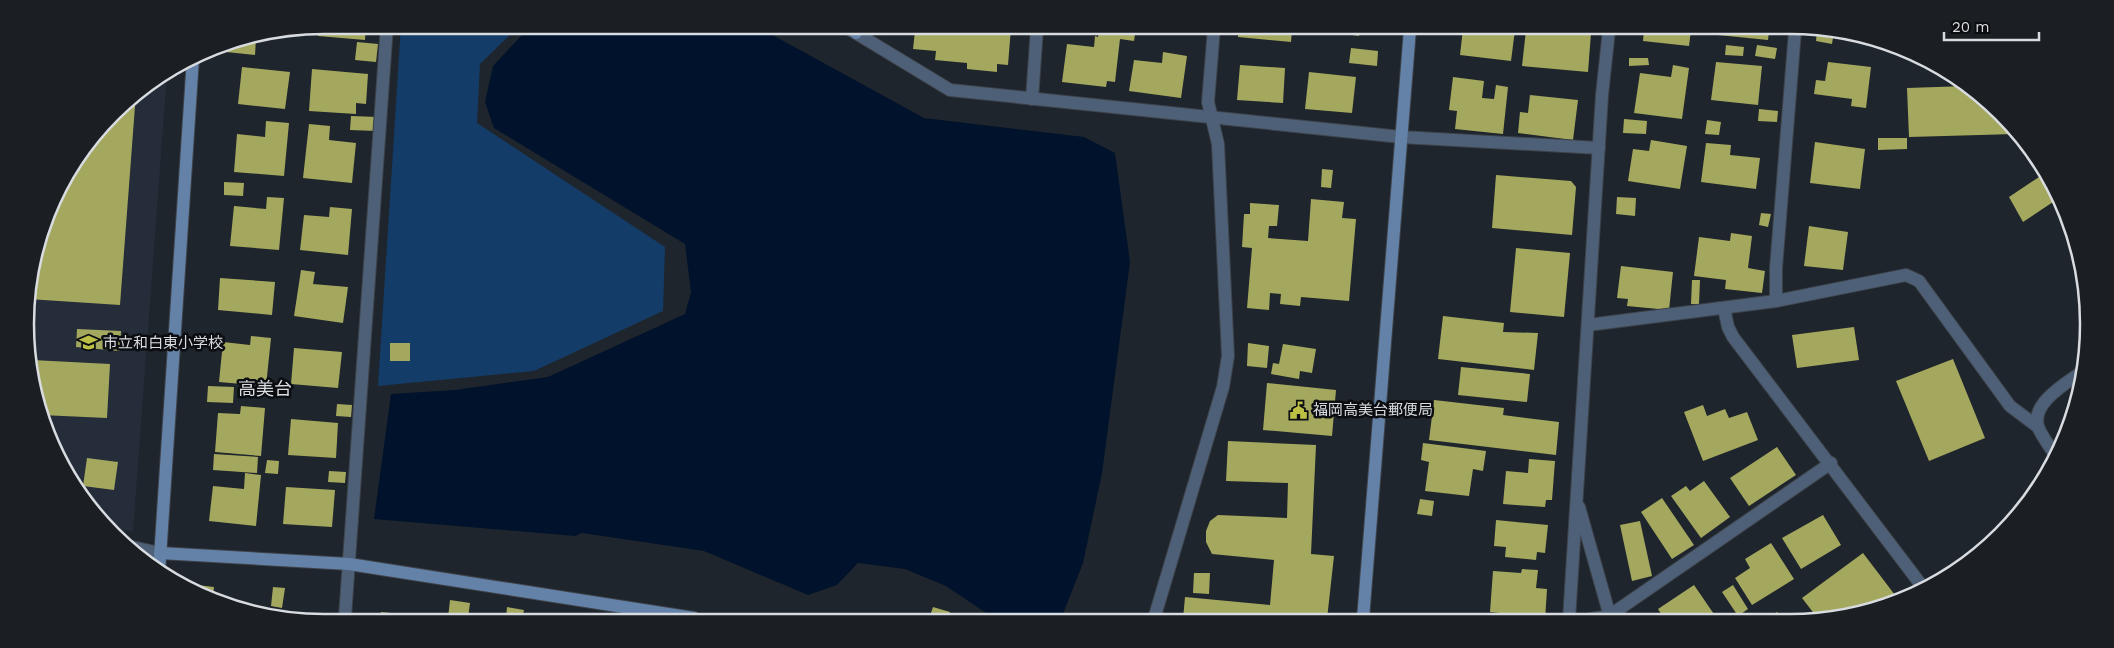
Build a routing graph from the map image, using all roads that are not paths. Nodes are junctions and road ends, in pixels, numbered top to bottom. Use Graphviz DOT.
graph roads {
  1 [pos="386,34"];
  2 [pos="861,34"];
  3 [pos="1037,34"];
  4 [pos="1214,34"];
  5 [pos="1410,34"];
  6 [pos="1609,34"];
  7 [pos="1795,34"];
  8 [pos="192,66"];
  9 [pos="1032,99"];
  10 [pos="1212,117"];
  11 [pos="1401,137"];
  12 [pos="1599,148"];
  13 [pos="1776,302"];
  14 [pos="1724,308"];
  15 [pos="1588,326"];
  16 [pos="2076,376"];
  17 [pos="2038,427"];
  18 [pos="2052,449"];
  19 [pos="1831,463"];
  20 [pos="1577,498"];
  21 [pos="141,549"];
  22 [pos="160,553"];
  23 [pos="160,563"];
  24 [pos="349,564"];
  25 [pos="1920,583"];
  26 [pos="345,614"];
  27 [pos="668,614"];
  28 [pos="1155,614"];
  29 [pos="1362,614"];
  30 [pos="1569,614"];
  31 [pos="1609,614"];
  32 [pos="1616,614"];
  1 -- 24 [label="street"];
  2 -- 9 [label="street"];
  3 -- 9 [label="street"];
  4 -- 10 [label="street"];
  5 -- 11 [label="street"];
  6 -- 12 [label="street"];
  7 -- 13 [label="street"];
  8 -- 22 [label="street"];
  9 -- 10 [label="street"];
  10 -- 11 [label="street"];
  10 -- 28 [label="street"];
  11 -- 12 [label="street"];
  11 -- 29 [label="street"];
  12 -- 15 [label="street"];
  13 -- 14 [label="street"];
  13 -- 17 [label="street"];
  14 -- 15 [label="street"];
  14 -- 19 [label="street"];
  15 -- 20 [label="street"];
  16 -- 17 [label="street"];
  17 -- 18 [label="street"];
  19 -- 25 [label="street"];
  19 -- 32 [label="street"];
  20 -- 30 [label="street"];
  20 -- 31 [label="street"];
  21 -- 22 [label="street"];
  22 -- 23 [label="street"];
  22 -- 24 [label="street"];
  24 -- 26 [label="street"];
  24 -- 27 [label="street"];
}
